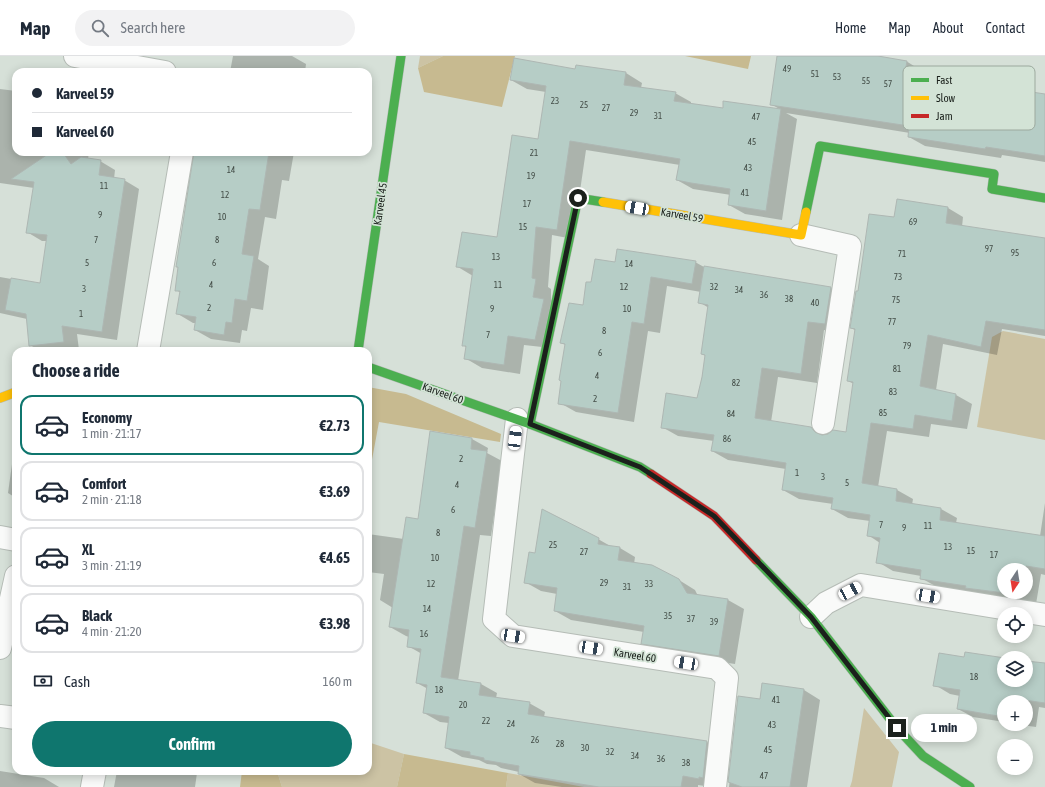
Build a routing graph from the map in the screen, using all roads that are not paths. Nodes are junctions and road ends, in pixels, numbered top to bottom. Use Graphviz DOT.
graph roads {
  1 [pos="75,56"];
  2 [pos="401,56"];
  3 [pos="142,68"];
  4 [pos="181,156"];
  5 [pos="1045,198"];
  6 [pos="800,235"];
  7 [pos="149,347"];
  8 [pos="359,347"];
  9 [pos="372,368"];
  10 [pos="12,394"];
  11 [pos="0,398"];
  12 [pos="523,422"];
  13 [pos="823,423"];
  14 [pos="0,537"];
  15 [pos="12,539"];
  16 [pos="12,594"];
  17 [pos="1045,615"];
  18 [pos="811,617"];
  19 [pos="0,648"];
  20 [pos="0,716"];
  21 [pos="12,718"];
  22 [pos="94,775"];
  23 [pos="92,787"];
  24 [pos="715,787"];
  25 [pos="970,787"];
  1 -- 3 [label="street"];
  2 -- 8 [label="street, Karveel 45"];
  4 -- 7 [label="street"];
  5 -- 6 [label="street"];
  6 -- 12 [label="street, Karveel 59"];
  6 -- 13 [label="street, Karveel 59"];
  9 -- 12 [label="street, Karveel 60"];
  10 -- 11 [label="street"];
  12 -- 18 [label="street, Karveel 60"];
  12 -- 24 [label="street, Karveel 60"];
  14 -- 15 [label="street"];
  16 -- 19 [label="street"];
  17 -- 18 [label="street"];
  18 -- 25 [label="street, Karveel 60"];
  20 -- 21 [label="street"];
  22 -- 23 [label="street"];
}
